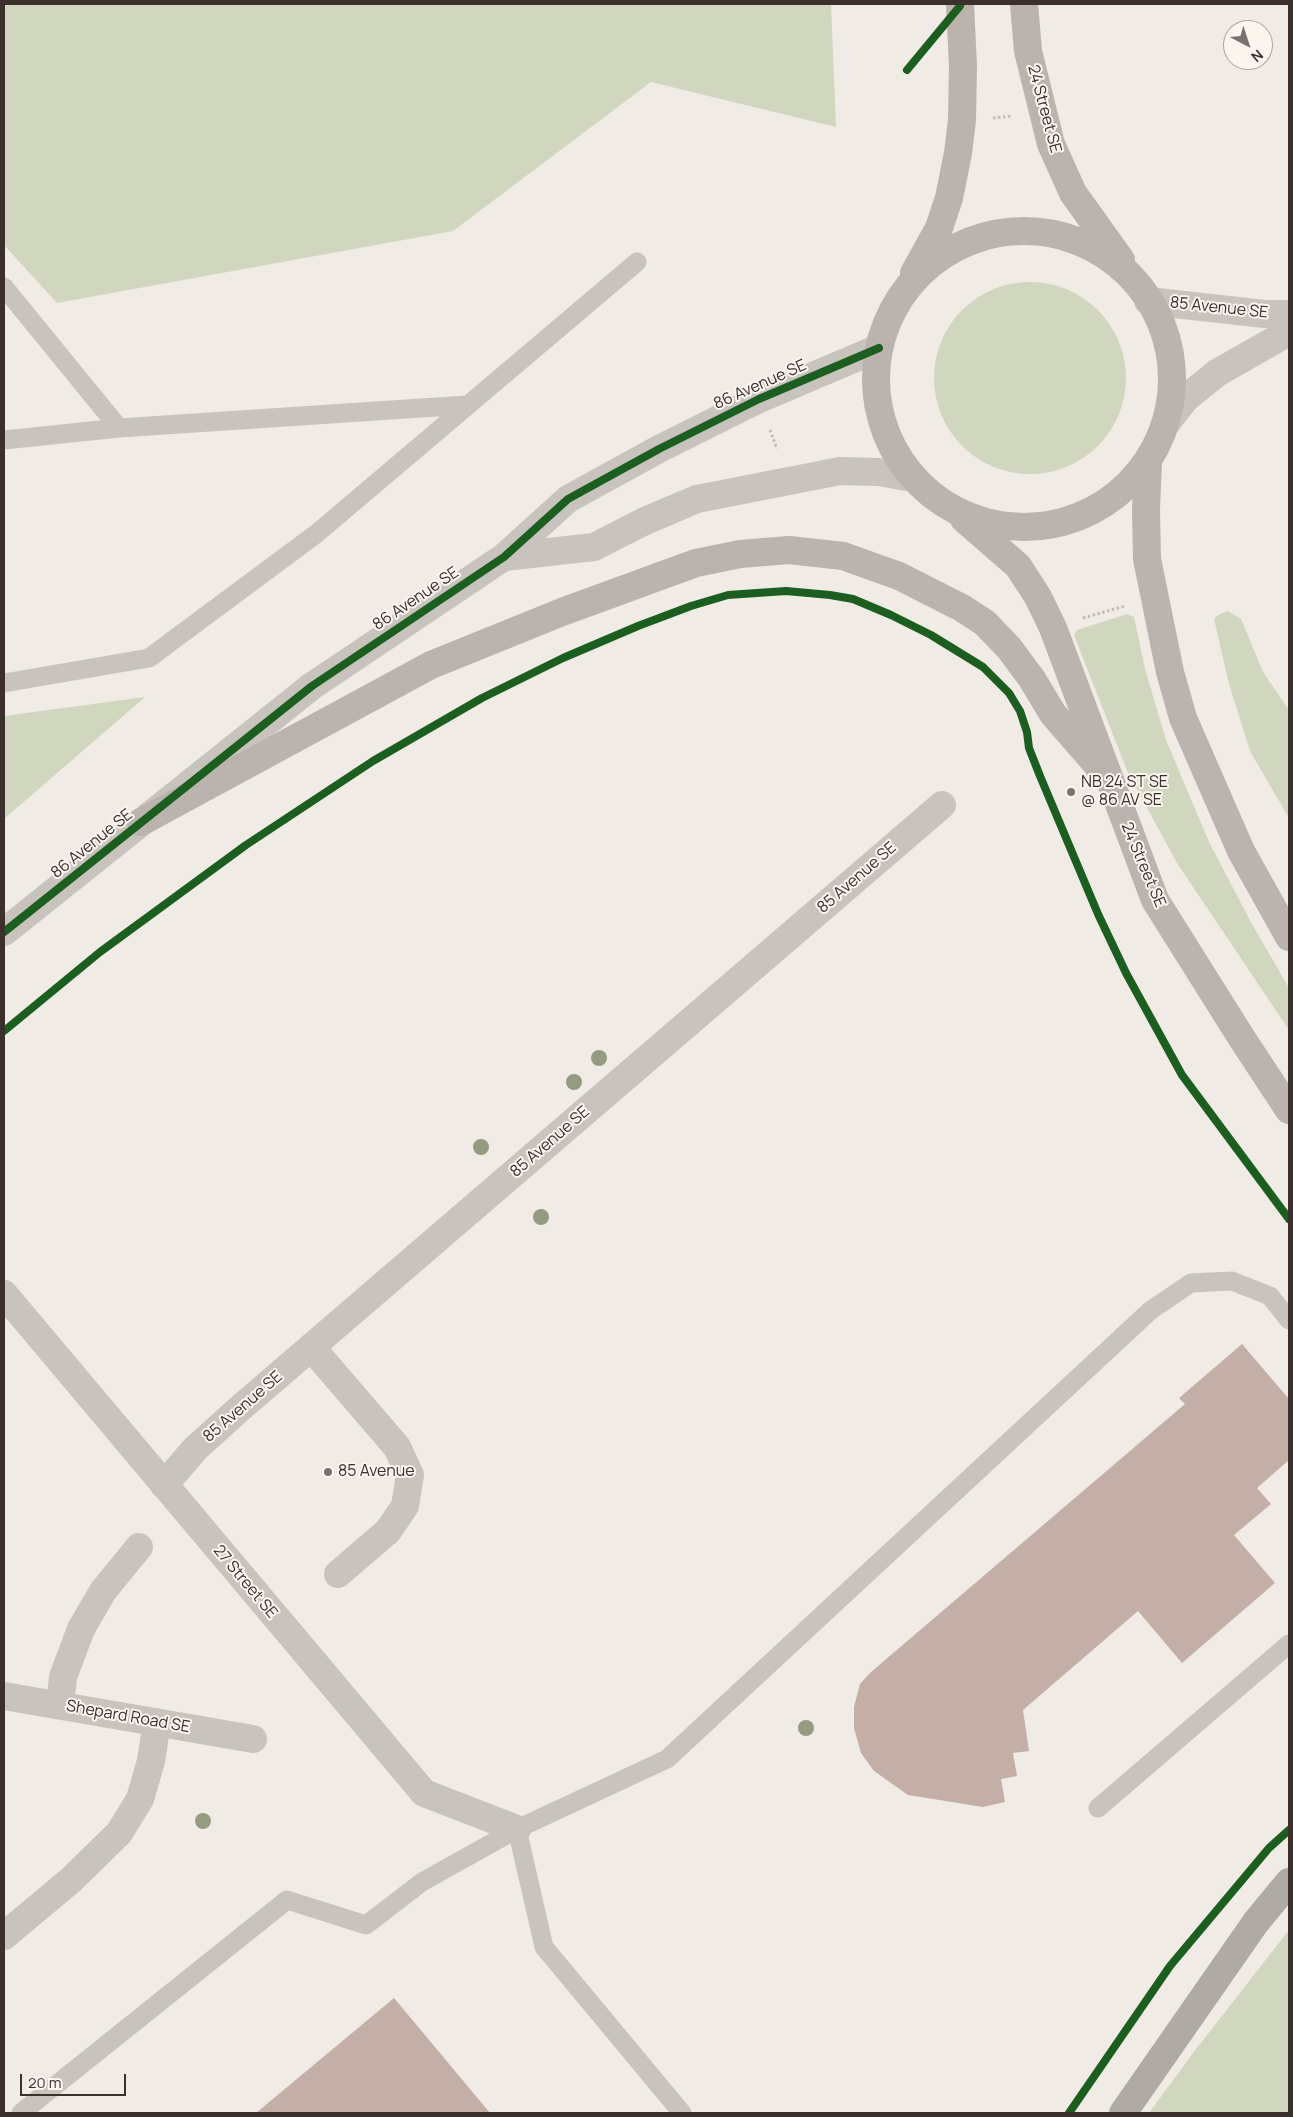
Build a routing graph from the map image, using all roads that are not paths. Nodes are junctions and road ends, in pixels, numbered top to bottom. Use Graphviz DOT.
graph roads {
  1 [pos="960,4"];
  2 [pos="1024,4"];
  3 [pos="637,262"];
  4 [pos="4,287"];
  5 [pos="905,290"];
  6 [pos="1142,291"];
  7 [pos="1289,314"];
  8 [pos="1289,332"];
  9 [pos="879,348"];
  10 [pos="467,405"];
  11 [pos="1165,425"];
  12 [pos="119,428"];
  13 [pos="4,440"];
  14 [pos="1148,462"];
  15 [pos="912,478"];
  16 [pos="958,513"];
  17 [pos="504,558"];
  18 [pos="4,683"];
  19 [pos="1107,776"];
  20 [pos="942,805"];
  21 [pos="141,822"];
  22 [pos="4,932"];
  23 [pos="1289,937"];
  24 [pos="1289,1110"];
  25 [pos="4,1294"];
  26 [pos="1289,1320"];
  27 [pos="311,1347"];
  28 [pos="164,1486"];
  29 [pos="139,1547"];
  30 [pos="338,1574"];
  31 [pos="1289,1644"];
  32 [pos="4,1696"];
  33 [pos="60,1705"];
  34 [pos="157,1722"];
  35 [pos="253,1739"];
  36 [pos="1098,1808"];
  37 [pos="517,1829"];
  38 [pos="1289,1882"];
  39 [pos="4,1936"];
  40 [pos="21,2113"];
  41 [pos="682,2113"];
  42 [pos="1123,2113"];
  1 -- 5 [label="main road"];
  2 -- 6 [label="main road, 24 Street SE"];
  3 -- 10 [label="lane"];
  4 -- 12 [label="lane"];
  5 -- 6 [label="main road"];
  5 -- 9 [label="main road, 24 Street SE"];
  6 -- 7 [label="street, 85 Avenue SE"];
  6 -- 11 [label="main road"];
  8 -- 11 [label="street, 85 Avenue SE"];
  9 -- 15 [label="main road, 24 Street SE"];
  9 -- 17 [label="street, 86 Avenue SE"];
  10 -- 12 [label="lane"];
  10 -- 18 [label="lane"];
  11 -- 14 [label="main road"];
  12 -- 13 [label="lane"];
  14 -- 16 [label="main road"];
  14 -- 23 [label="main road"];
  15 -- 16 [label="main road, 24 Street SE"];
  15 -- 17 [label="street, 86 Avenue SE"];
  16 -- 19 [label="main road, 24 Street SE"];
  17 -- 21 [label="street, 86 Avenue SE"];
  19 -- 21 [label="main road"];
  19 -- 24 [label="main road, 24 Street SE"];
  20 -- 27 [label="street, 85 Avenue SE"];
  21 -- 22 [label="street, 86 Avenue SE"];
  25 -- 28 [label="street, 27 Street SE"];
  26 -- 37 [label="lane"];
  27 -- 28 [label="street, 85 Avenue SE"];
  27 -- 30 [label="street"];
  28 -- 37 [label="street, 27 Street SE"];
  29 -- 33 [label="street"];
  31 -- 36 [label="lane"];
  32 -- 33 [label="street, Shepard Road SE"];
  33 -- 34 [label="street, Shepard Road SE"];
  34 -- 35 [label="street, Shepard Road SE"];
  34 -- 39 [label="street"];
  37 -- 40 [label="lane"];
  37 -- 41 [label="lane"];
  38 -- 42 [label="highway"];
}
